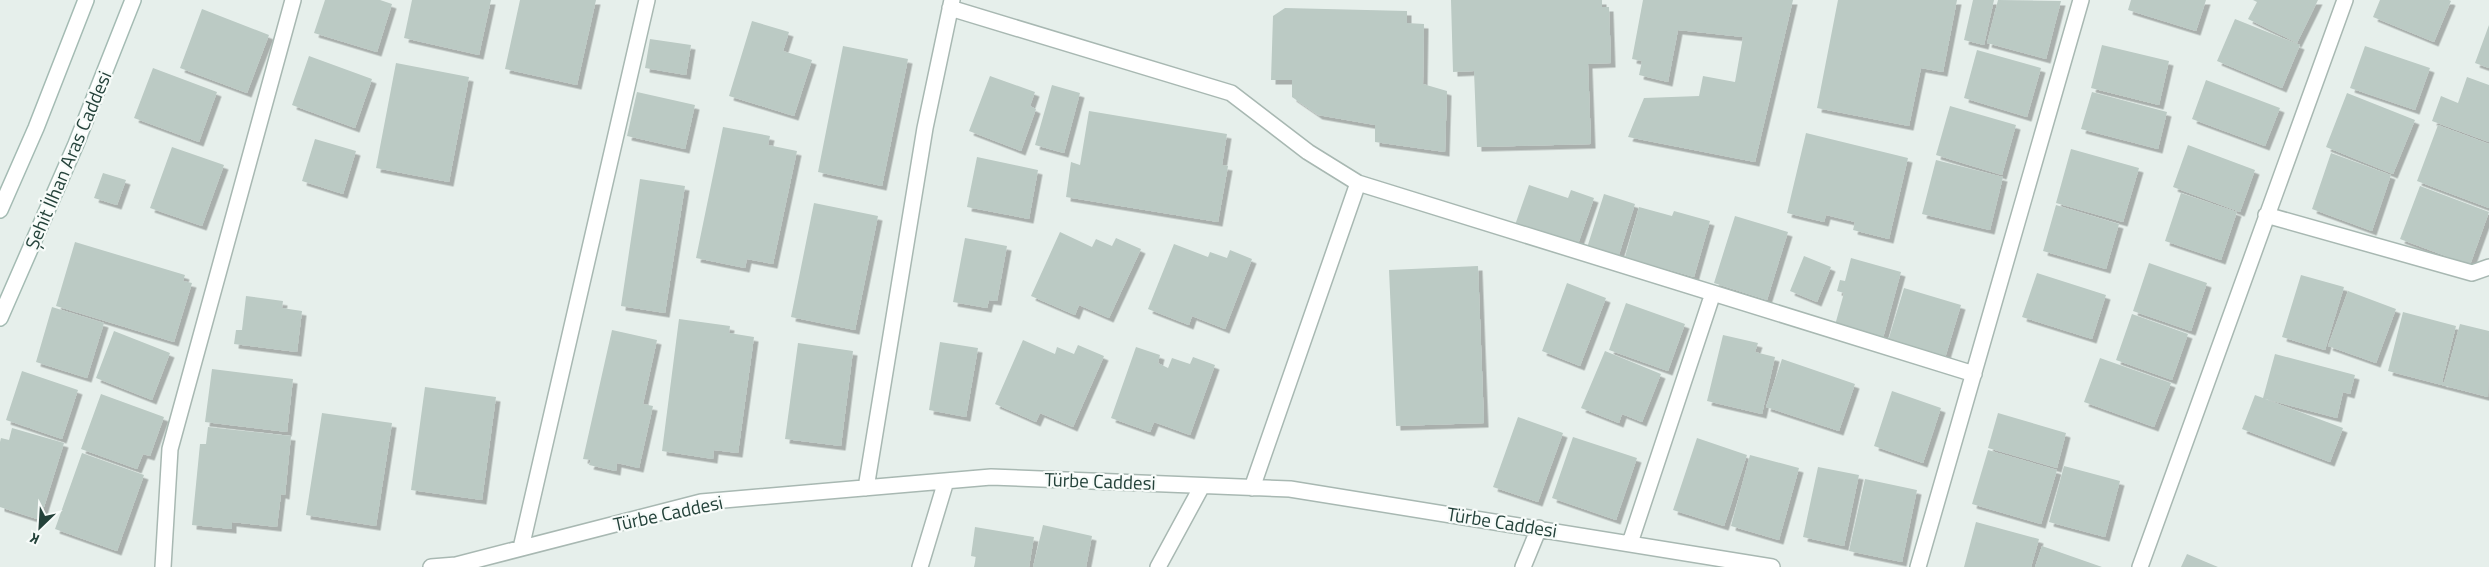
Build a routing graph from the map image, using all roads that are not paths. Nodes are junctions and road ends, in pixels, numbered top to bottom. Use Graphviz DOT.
graph roads {
  1 [pos="86,0"];
  2 [pos="133,0"];
  3 [pos="292,0"];
  4 [pos="647,0"];
  5 [pos="2081,0"];
  6 [pos="2345,0"];
  7 [pos="951,4"];
  8 [pos="1358,183"];
  9 [pos="4,191"];
  10 [pos="0,210"];
  11 [pos="2266,215"];
  12 [pos="2489,266"];
  13 [pos="2472,273"];
  14 [pos="2489,278"];
  15 [pos="1713,293"];
  16 [pos="0,318"];
  17 [pos="1974,374"];
  18 [pos="946,480"];
  19 [pos="1202,486"];
  20 [pos="866,488"];
  21 [pos="1252,488"];
  22 [pos="1539,528"];
  23 [pos="1630,543"];
  24 [pos="521,548"];
  25 [pos="163,567"];
  26 [pos="431,567"];
  27 [pos="920,567"];
  28 [pos="1158,567"];
  29 [pos="1523,567"];
  30 [pos="1772,567"];
  31 [pos="1918,567"];
  32 [pos="2140,567"];
  1 -- 9 [label="street"];
  2 -- 16 [label="street, Şehit İlhan Aras Caddesi"];
  3 -- 25 [label="street"];
  4 -- 24 [label="street"];
  5 -- 17 [label="street"];
  6 -- 11 [label="street"];
  7 -- 8 [label="street"];
  7 -- 20 [label="street"];
  8 -- 15 [label="street"];
  8 -- 21 [label="street"];
  9 -- 10 [label="street"];
  11 -- 13 [label="street"];
  11 -- 32 [label="street"];
  12 -- 13 [label="street"];
  13 -- 14 [label="street"];
  15 -- 17 [label="street"];
  15 -- 23 [label="street"];
  17 -- 31 [label="street"];
  18 -- 19 [label="street, Türbe Caddesi"];
  18 -- 20 [label="street, Türbe Caddesi"];
  18 -- 27 [label="street"];
  19 -- 21 [label="street, Türbe Caddesi"];
  19 -- 28 [label="street"];
  20 -- 24 [label="street, Türbe Caddesi"];
  21 -- 22 [label="street, Türbe Caddesi"];
  22 -- 23 [label="street, Türbe Caddesi"];
  22 -- 29 [label="street"];
  23 -- 30 [label="street, Türbe Caddesi"];
  24 -- 26 [label="street, Türbe Caddesi"];
}
